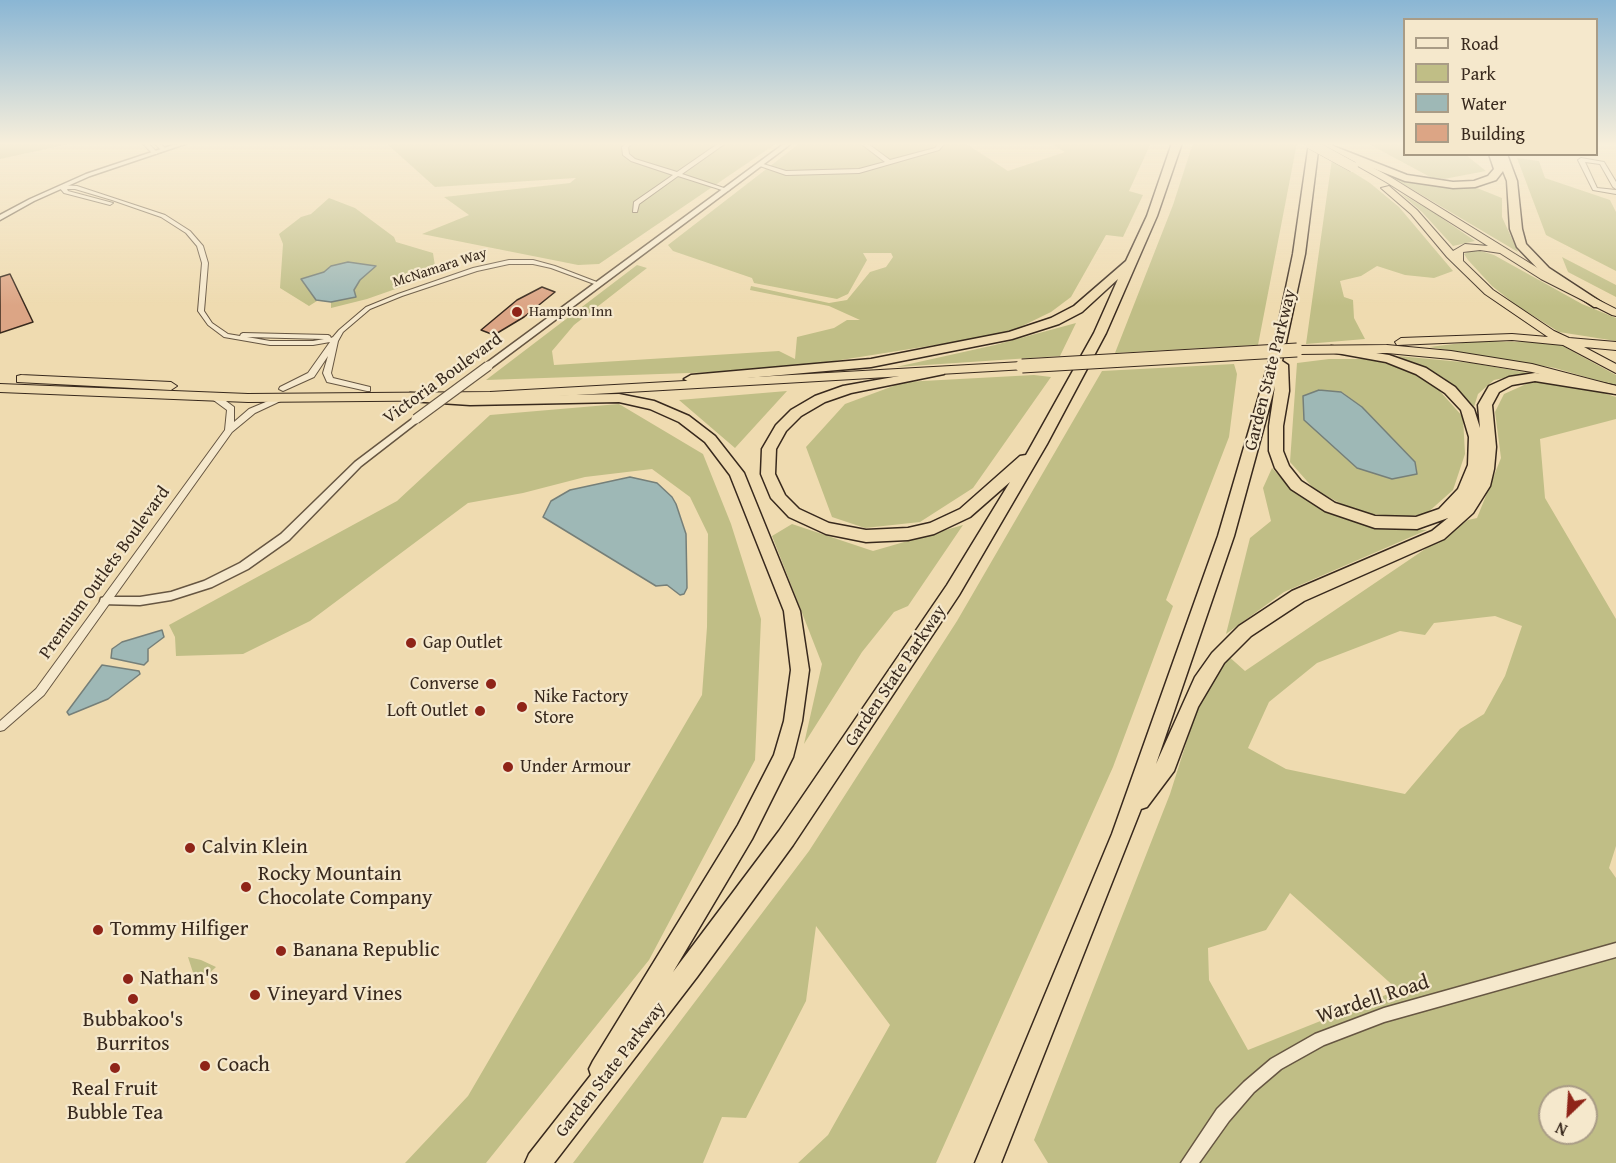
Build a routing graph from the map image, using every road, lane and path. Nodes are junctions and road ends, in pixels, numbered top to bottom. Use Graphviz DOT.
graph roads {
  1 [pos="42,197"];
  2 [pos="90,197"];
  3 [pos="644,197"];
  4 [pos="717,197"];
  5 [pos="1157,197"];
  6 [pos="1308,197"];
  7 [pos="1397,197"];
  8 [pos="1413,197"];
  9 [pos="1513,197"];
  10 [pos="635,211"];
  11 [pos="0,219"];
  12 [pos="1135,257"];
  13 [pos="1458,262"];
  14 [pos="1521,262"];
  15 [pos="599,284"];
  16 [pos="1498,298"];
  17 [pos="1598,304"];
  18 [pos="1616,313"];
  19 [pos="1512,337"];
  20 [pos="336,339"];
  21 [pos="1561,339"];
  22 [pos="1280,345"];
  23 [pos="1616,346"];
  24 [pos="1335,347"];
  25 [pos="1616,369"];
  26 [pos="939,371"];
  27 [pos="0,378"];
  28 [pos="691,379"];
  29 [pos="746,380"];
  30 [pos="0,388"];
  31 [pos="367,389"];
  32 [pos="1616,390"];
  33 [pos="283,393"];
  34 [pos="215,397"];
  35 [pos="410,397"];
  36 [pos="229,430"];
  37 [pos="1040,444"];
  38 [pos="105,601"];
  39 [pos="0,727"];
  40 [pos="1130,813"];
  41 [pos="1616,950"];
  42 [pos="568,1125"];
  43 [pos="538,1163"];
  44 [pos="988,1163"];
  45 [pos="1189,1163"];
  1 -- 11 [label="street"];
  2 -- 20 [label="street"];
  3 -- 10 [label="street"];
  4 -- 15 [label="street, Victoria Boulevard"];
  5 -- 12 [label="highway, Garden State Parkway"];
  6 -- 22 [label="highway, Garden State Parkway"];
  7 -- 13 [label="highway"];
  8 -- 14 [label="highway"];
  9 -- 17 [label="highway"];
  12 -- 28 [label="highway"];
  12 -- 37 [label="highway, Garden State Parkway"];
  13 -- 14 [label="highway"];
  13 -- 16 [label="highway"];
  14 -- 17 [label="highway"];
  15 -- 20 [label="street, McNamara Way"];
  15 -- 38 [label="street, Victoria Boulevard, bridge"];
  16 -- 19 [label="highway"];
  16 -- 21 [label="highway"];
  17 -- 18 [label="highway"];
  19 -- 21 [label="highway"];
  19 -- 24 [label="highway"];
  20 -- 31 [label="street, McNamara Way"];
  20 -- 33 [label="street, McNamara Way"];
  21 -- 23 [label="highway"];
  21 -- 25 [label="highway"];
  22 -- 24 [label="highway"];
  22 -- 40 [label="highway, Garden State Parkway"];
  24 -- 26 [label="highway, bridge"];
  24 -- 32 [label="highway"];
  26 -- 29 [label="highway"];
  26 -- 37 [label="highway"];
  27 -- 33 [label="highway"];
  28 -- 29 [label="highway"];
  28 -- 31 [label="highway"];
  29 -- 35 [label="highway"];
  30 -- 34 [label="highway"];
  31 -- 33 [label="highway"];
  32 -- 40 [label="highway"];
  33 -- 34 [label="highway"];
  33 -- 35 [label="highway"];
  33 -- 36 [label="street, Premium Outlets Boulevard"];
  34 -- 36 [label="street"];
  35 -- 42 [label="highway"];
  36 -- 38 [label="street, Premium Outlets Boulevard"];
  37 -- 42 [label="highway, Garden State Parkway"];
  38 -- 39 [label="street, Premium Outlets Boulevard"];
  40 -- 44 [label="highway, Garden State Parkway"];
  41 -- 45 [label="street, Wardell Road"];
  42 -- 43 [label="highway, Garden State Parkway"];
}
